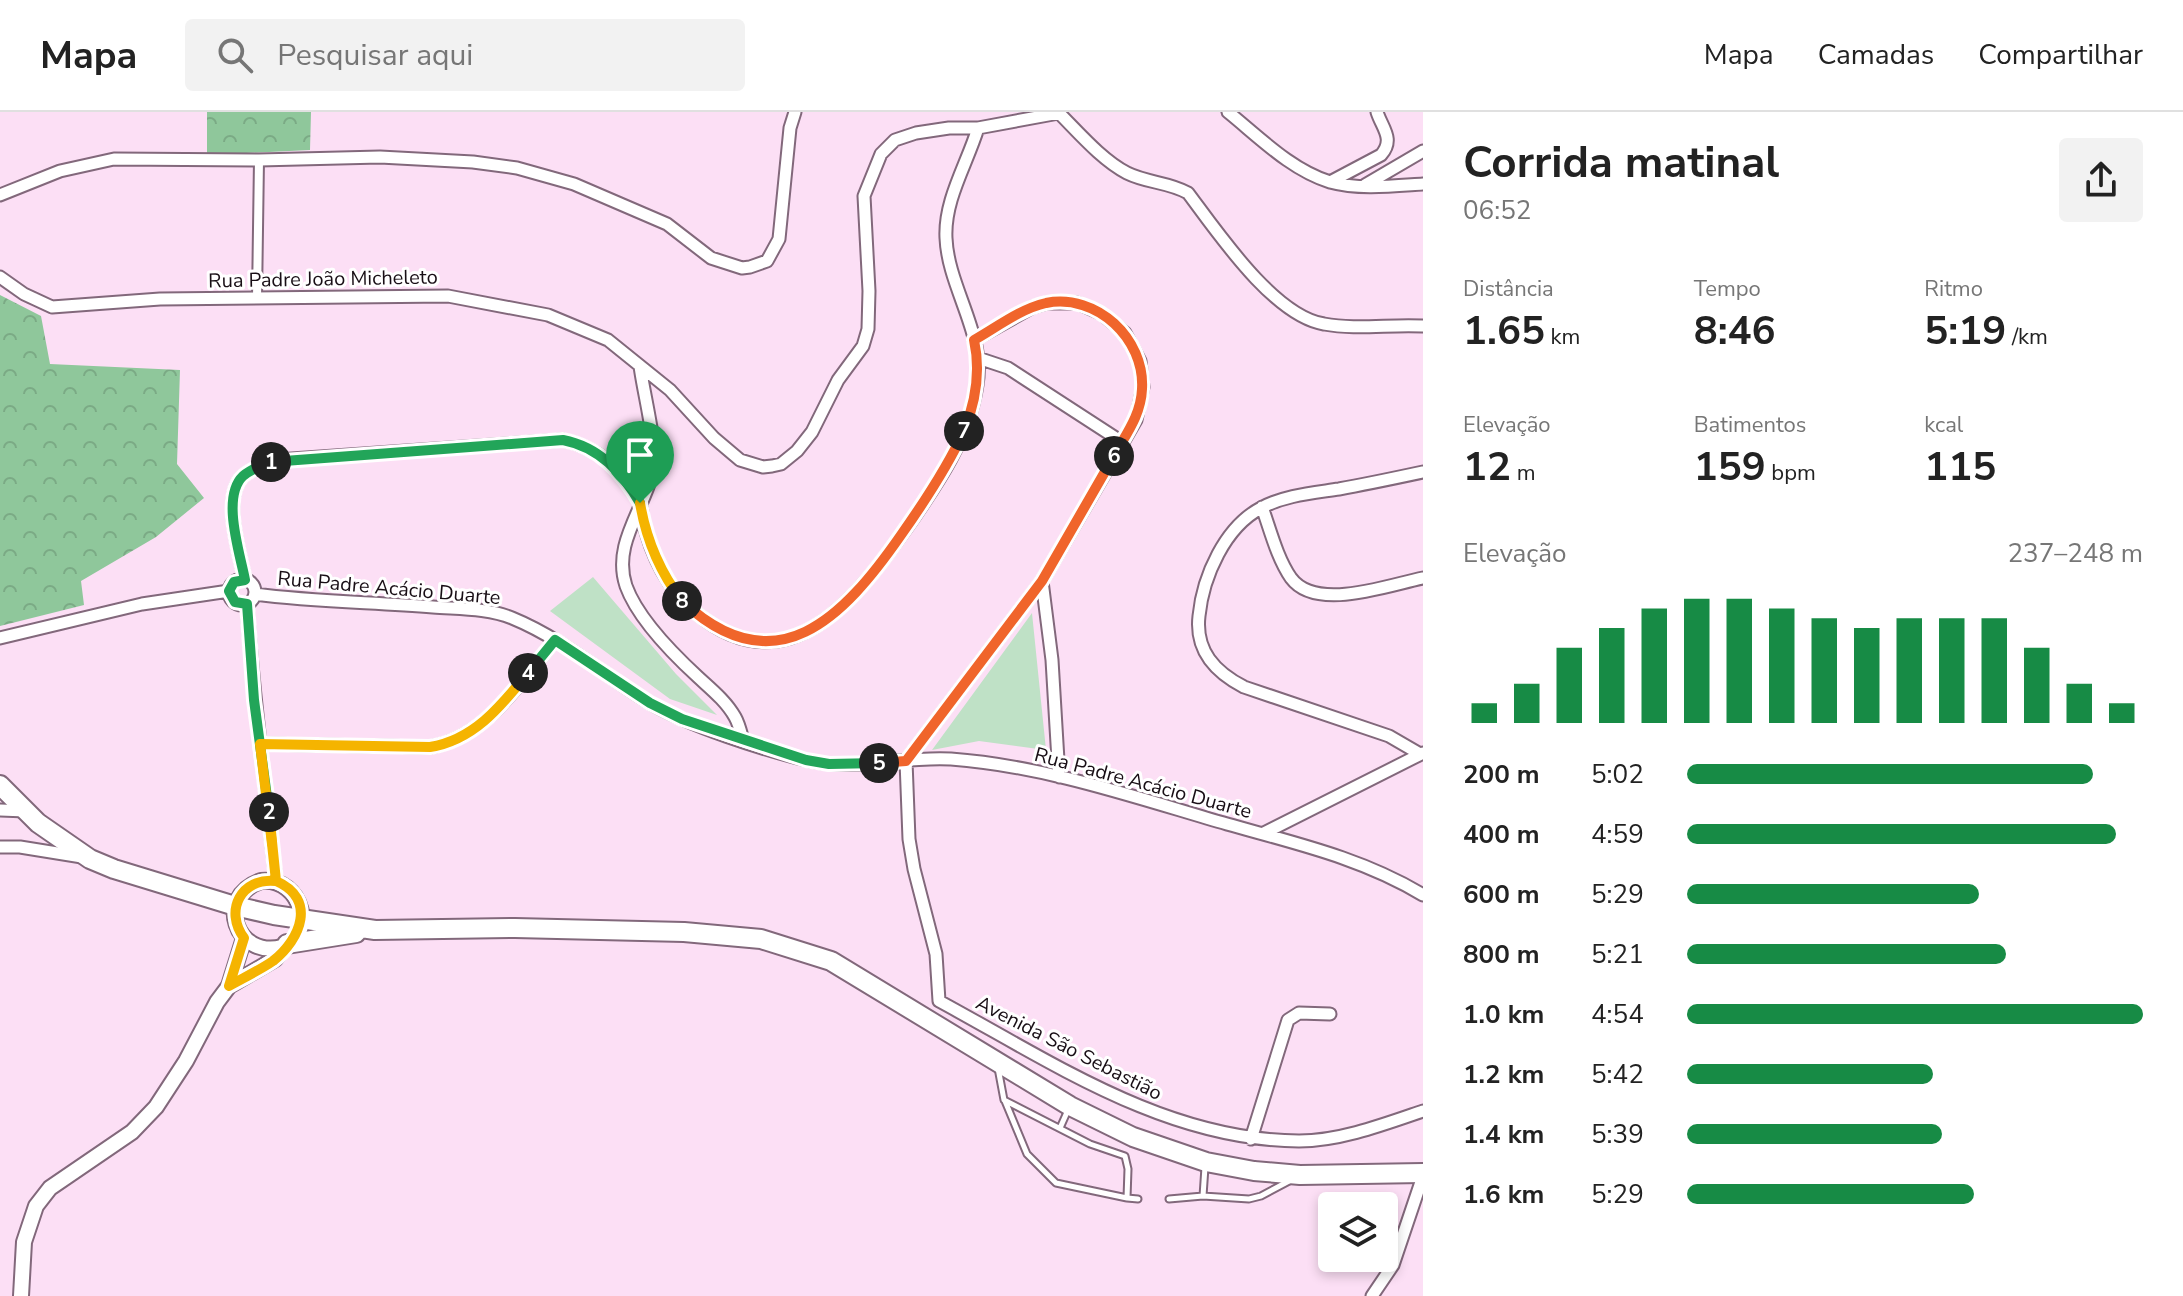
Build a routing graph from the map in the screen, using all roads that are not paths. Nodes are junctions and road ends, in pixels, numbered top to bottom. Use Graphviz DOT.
graph roads {
  1 [pos="795,112"];
  2 [pos="1059,112"];
  3 [pos="1228,112"];
  4 [pos="1377,112"];
  5 [pos="978,128"];
  6 [pos="1423,151"];
  7 [pos="259,160"];
  8 [pos="1329,182"];
  9 [pos="1423,184"];
  10 [pos="1365,186"];
  11 [pos="0,195"];
  12 [pos="0,277"];
  13 [pos="257,298"];
  14 [pos="1423,326"];
  15 [pos="974,340"];
  16 [pos="978,358"];
  17 [pos="640,366"];
  18 [pos="1122,442"];
  19 [pos="1423,472"];
  20 [pos="640,503"];
  21 [pos="1262,507"];
  22 [pos="1423,578"];
  23 [pos="245,580"];
  24 [pos="1042,581"];
  25 [pos="229,591"];
  26 [pos="251,599"];
  27 [pos="0,638"];
  28 [pos="555,640"];
  29 [pos="743,740"];
  30 [pos="260,744"];
  31 [pos="1422,754"];
  32 [pos="906,761"];
  33 [pos="1059,777"];
  34 [pos="0,785"];
  35 [pos="0,810"];
  36 [pos="27,811"];
  37 [pos="1264,833"];
  38 [pos="0,847"];
  39 [pos="90,859"];
  40 [pos="276,881"];
  41 [pos="1423,895"];
  42 [pos="235,906"];
  43 [pos="301,920"];
  44 [pos="375,930"];
  45 [pos="244,938"];
  46 [pos="286,945"];
  47 [pos="229,986"];
  48 [pos="939,1001"];
  49 [pos="1330,1014"];
  50 [pos="931,1021"];
  51 [pos="997,1063"];
  52 [pos="1004,1100"];
  53 [pos="1070,1106"];
  54 [pos="1423,1111"];
  55 [pos="1060,1128"];
  56 [pos="1133,1137"];
  57 [pos="1251,1139"];
  58 [pos="1125,1156"];
  59 [pos="1206,1162"];
  60 [pos="1423,1174"];
  61 [pos="1300,1175"];
  62 [pos="1203,1196"];
  63 [pos="1127,1198"];
  64 [pos="1138,1199"];
  65 [pos="1169,1199"];
  66 [pos="21,1296"];
  67 [pos="1372,1296"];
  1 -- 7 [label="street"];
  2 -- 5 [label="street, Rua Padre João Micheleto"];
  2 -- 14 [label="street"];
  3 -- 8 [label="street"];
  4 -- 8 [label="street"];
  5 -- 15 [label="street"];
  5 -- 17 [label="street, Rua Padre João Micheleto"];
  6 -- 10 [label="street"];
  7 -- 11 [label="street"];
  7 -- 13 [label="street"];
  8 -- 10 [label="street"];
  9 -- 10 [label="street"];
  12 -- 13 [label="street, Rua Padre João Micheleto"];
  13 -- 17 [label="street, Rua Padre João Micheleto"];
  15 -- 16 [label="street"];
  15 -- 18 [label="street"];
  16 -- 18 [label="street"];
  16 -- 20 [label="street"];
  17 -- 20 [label="street"];
  18 -- 24 [label="street"];
  19 -- 21 [label="street"];
  20 -- 23 [label="street"];
  20 -- 29 [label="street"];
  21 -- 22 [label="street"];
  21 -- 31 [label="street"];
  23 -- 25 [label="street"];
  23 -- 26 [label="street"];
  24 -- 32 [label="street"];
  24 -- 33 [label="street"];
  25 -- 26 [label="street"];
  25 -- 27 [label="street"];
  26 -- 28 [label="street, Rua Padre Acácio Duarte"];
  26 -- 30 [label="street"];
  28 -- 29 [label="street, Rua Padre Acácio Duarte"];
  28 -- 30 [label="street"];
  29 -- 32 [label="street, Rua Padre Acácio Duarte"];
  30 -- 40 [label="street"];
  31 -- 37 [label="street"];
  32 -- 33 [label="street, Rua Padre Acácio Duarte"];
  32 -- 48 [label="street"];
  33 -- 37 [label="street, Rua Padre Acácio Duarte"];
  34 -- 36 [label="highway"];
  35 -- 36 [label="street"];
  36 -- 39 [label="highway"];
  37 -- 41 [label="street, Rua Padre Acácio Duarte"];
  38 -- 39 [label="street"];
  39 -- 42 [label="highway"];
  40 -- 42 [label="street"];
  40 -- 43 [label="street"];
  42 -- 43 [label="highway"];
  42 -- 45 [label="street"];
  43 -- 44 [label="highway"];
  43 -- 46 [label="street"];
  44 -- 46 [label="highway"];
  44 -- 50 [label="highway"];
  45 -- 46 [label="street"];
  45 -- 47 [label="street"];
  46 -- 47 [label="street"];
  47 -- 66 [label="street"];
  48 -- 50 [label="street"];
  48 -- 57 [label="street, Avenida São Sebastião"];
  49 -- 57 [label="street"];
  50 -- 51 [label="highway"];
  51 -- 52 [label="lane"];
  51 -- 53 [label="highway"];
  52 -- 55 [label="lane"];
  52 -- 63 [label="lane"];
  53 -- 55 [label="lane"];
  53 -- 56 [label="highway"];
  54 -- 57 [label="street, Avenida São Sebastião"];
  55 -- 58 [label="lane"];
  56 -- 58 [label="lane"];
  56 -- 59 [label="highway"];
  58 -- 63 [label="lane"];
  59 -- 61 [label="highway"];
  59 -- 62 [label="lane"];
  60 -- 61 [label="highway"];
  60 -- 67 [label="street"];
  61 -- 62 [label="lane"];
  62 -- 65 [label="lane"];
  63 -- 64 [label="lane"];
}
